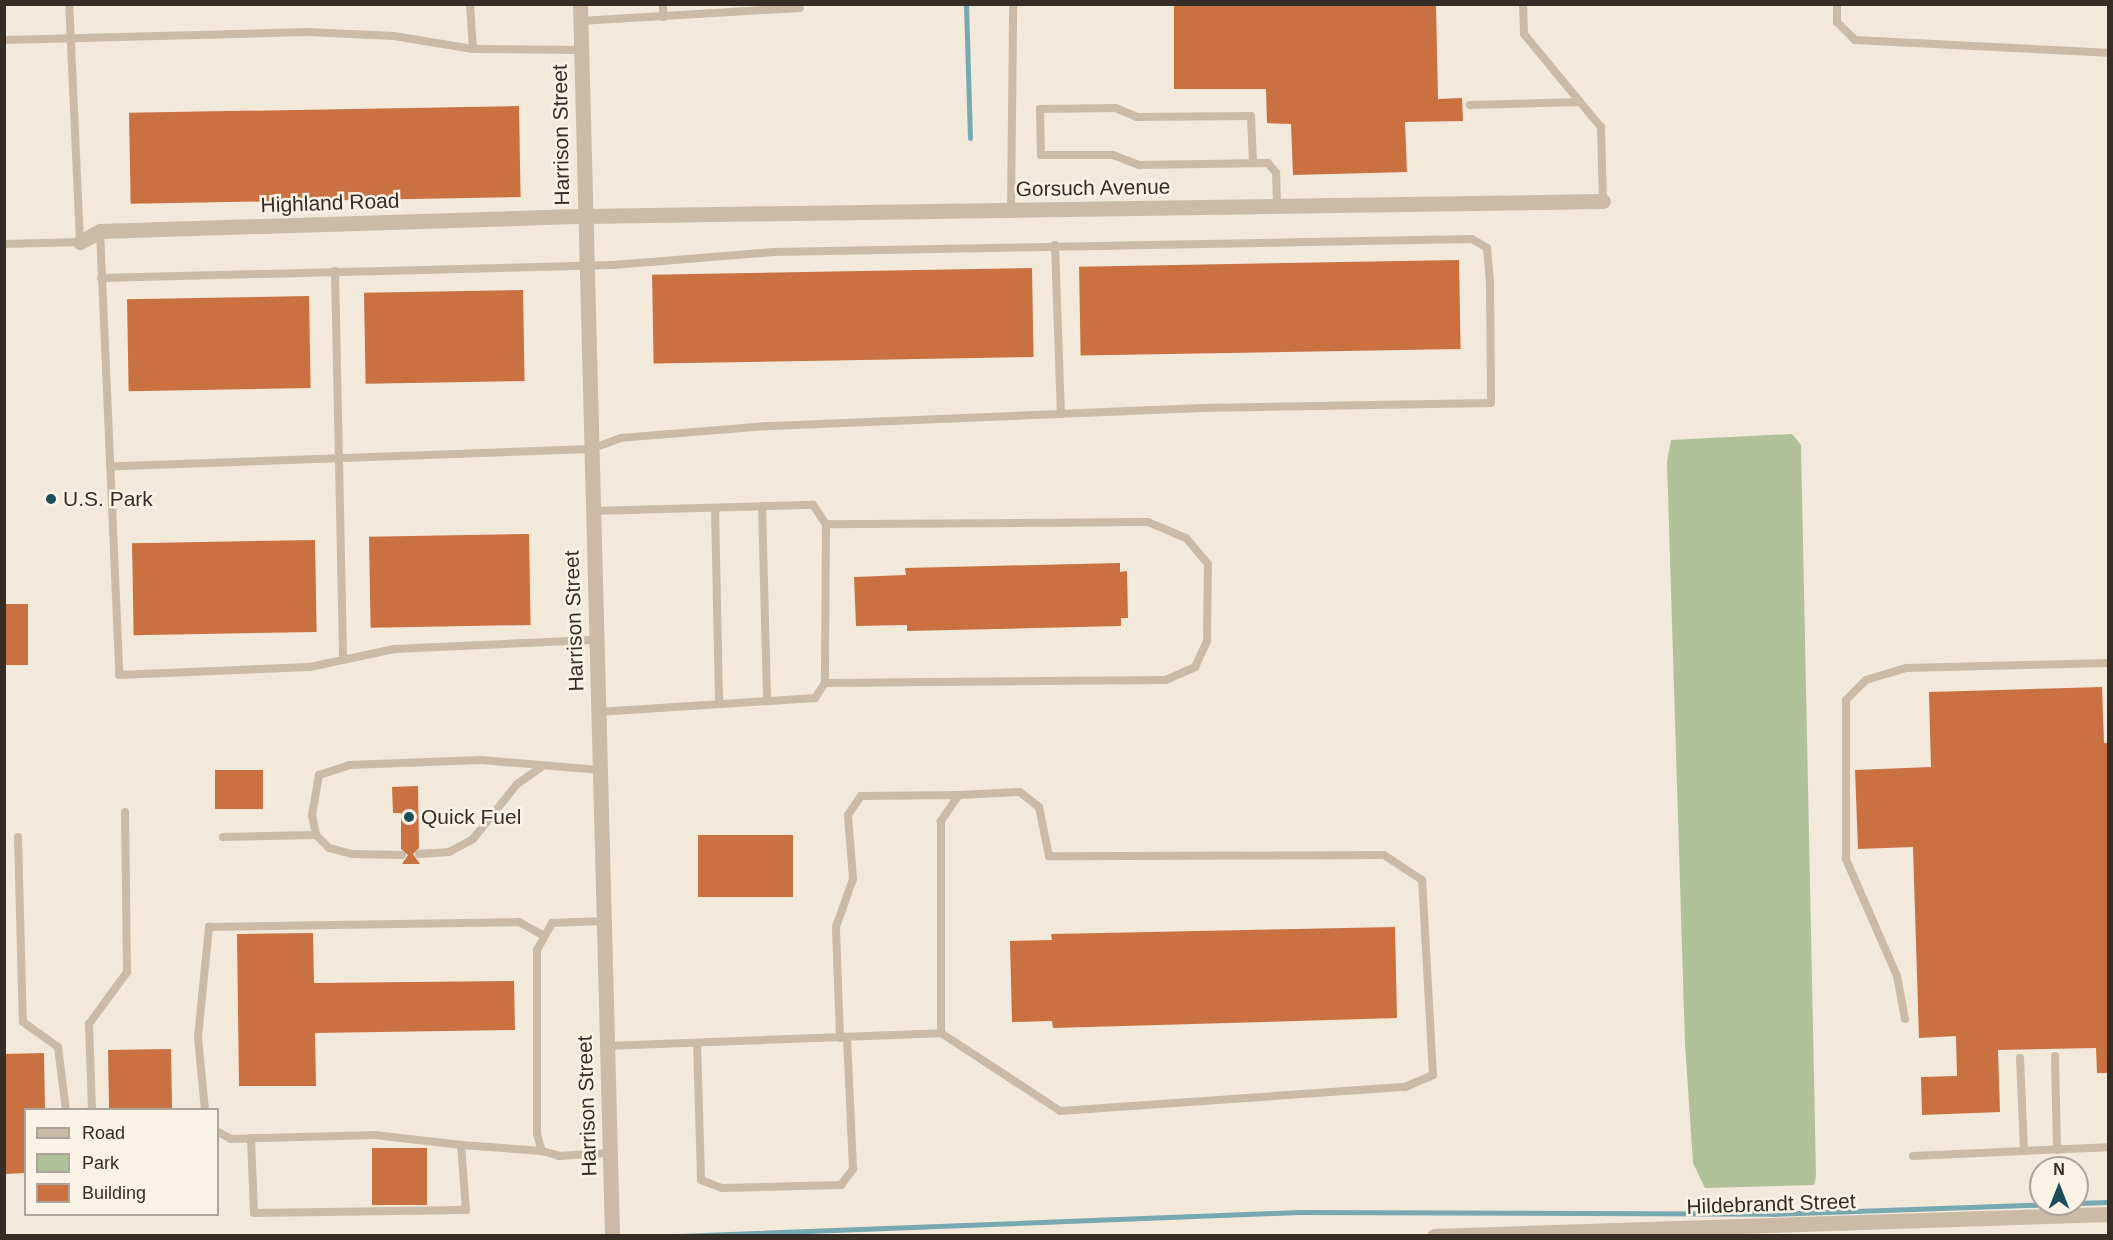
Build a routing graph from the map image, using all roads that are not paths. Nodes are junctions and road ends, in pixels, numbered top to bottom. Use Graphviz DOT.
graph roads {
  1 [pos="69,4"];
  2 [pos="470,4"];
  3 [pos="580,4"];
  4 [pos="663,4"];
  5 [pos="1013,4"];
  6 [pos="1523,4"];
  7 [pos="1837,4"];
  8 [pos="800,8"];
  9 [pos="663,17"];
  10 [pos="580,21"];
  11 [pos="70,39"];
  12 [pos="4,40"];
  13 [pos="473,49"];
  14 [pos="581,50"];
  15 [pos="2109,53"];
  16 [pos="1580,102"];
  17 [pos="1470,105"];
  18 [pos="1253,162"];
  19 [pos="1603,201"];
  20 [pos="1277,206"];
  21 [pos="1011,211"];
  22 [pos="584,216"];
  23 [pos="100,231"];
  24 [pos="80,242"];
  25 [pos="4,244"];
  26 [pos="1055,245"];
  27 [pos="585,266"];
  28 [pos="335,271"];
  29 [pos="101,278"];
  30 [pos="1061,414"];
  31 [pos="590,449"];
  32 [pos="336,459"];
  33 [pos="110,467"];
  34 [pos="762,506"];
  35 [pos="715,508"];
  36 [pos="592,511"];
  37 [pos="826,524"];
  38 [pos="596,640"];
  39 [pos="343,660"];
  40 [pos="2109,663"];
  41 [pos="825,683"];
  42 [pos="767,701"];
  43 [pos="719,704"];
  44 [pos="597,712"];
  45 [pos="541,767"];
  46 [pos="599,770"];
  47 [pos="959,795"];
  48 [pos="125,812"];
  49 [pos="316,835"];
  50 [pos="18,837"];
  51 [pos="223,837"];
  52 [pos="419,854"];
  53 [pos="402,855"];
  54 [pos="603,921"];
  55 [pos="542,935"];
  56 [pos="1905,1019"];
  57 [pos="941,1033"];
  58 [pos="843,1037"];
  59 [pos="697,1043"];
  60 [pos="607,1046"];
  61 [pos="2055,1056"];
  62 [pos="2020,1058"];
  63 [pos="66,1108"];
  64 [pos="92,1108"];
  65 [pos="205,1108"];
  66 [pos="219,1133"];
  67 [pos="251,1138"];
  68 [pos="461,1145"];
  69 [pos="2109,1147"];
  70 [pos="2057,1150"];
  71 [pos="542,1151"];
  72 [pos="2024,1151"];
  73 [pos="610,1153"];
  74 [pos="1913,1156"];
  75 [pos="2109,1214"];
  76 [pos="612,1236"];
  77 [pos="1434,1236"];
  1 -- 11 [label="lane"];
  2 -- 13 [label="lane"];
  3 -- 10 [label="street, Harrison Street"];
  4 -- 9 [label="lane"];
  5 -- 21 [label="lane"];
  6 -- 16 [label="lane"];
  7 -- 15 [label="lane"];
  8 -- 9 [label="lane"];
  9 -- 10 [label="lane"];
  10 -- 14 [label="street, Harrison Street"];
  11 -- 12 [label="lane"];
  11 -- 13 [label="lane"];
  11 -- 24 [label="lane"];
  13 -- 14 [label="lane"];
  14 -- 22 [label="street, Harrison Street"];
  16 -- 17 [label="lane"];
  16 -- 19 [label="lane"];
  18 -- 18 [label="lane"];
  18 -- 20 [label="lane"];
  19 -- 20 [label="street, Gorsuch Avenue"];
  20 -- 21 [label="street, Gorsuch Avenue"];
  21 -- 22 [label="street, Gorsuch Avenue"];
  22 -- 23 [label="street, Highland Road"];
  22 -- 27 [label="street, Harrison Street"];
  23 -- 24 [label="street, Highland Road"];
  23 -- 29 [label="lane"];
  24 -- 25 [label="lane"];
  26 -- 27 [label="lane"];
  26 -- 30 [label="lane"];
  26 -- 30 [label="lane"];
  27 -- 28 [label="lane"];
  27 -- 31 [label="street, Harrison Street"];
  28 -- 29 [label="lane"];
  28 -- 32 [label="lane"];
  29 -- 33 [label="lane"];
  30 -- 31 [label="lane"];
  31 -- 32 [label="lane"];
  31 -- 36 [label="street, Harrison Street"];
  32 -- 33 [label="lane"];
  32 -- 39 [label="lane"];
  33 -- 39 [label="lane"];
  34 -- 35 [label="lane"];
  34 -- 37 [label="lane"];
  34 -- 42 [label="lane"];
  35 -- 36 [label="lane"];
  35 -- 43 [label="lane"];
  36 -- 38 [label="street, Harrison Street"];
  37 -- 41 [label="lane"];
  37 -- 41 [label="lane"];
  38 -- 39 [label="lane"];
  38 -- 44 [label="street, Harrison Street"];
  40 -- 56 [label="lane"];
  41 -- 42 [label="lane"];
  42 -- 43 [label="lane"];
  43 -- 44 [label="lane"];
  44 -- 46 [label="street, Harrison Street"];
  45 -- 46 [label="lane"];
  45 -- 49 [label="lane"];
  45 -- 52 [label="lane"];
  46 -- 54 [label="street, Harrison Street"];
  47 -- 57 [label="lane"];
  47 -- 57 [label="lane"];
  47 -- 58 [label="lane"];
  48 -- 64 [label="lane"];
  49 -- 51 [label="lane"];
  49 -- 53 [label="lane"];
  50 -- 63 [label="lane"];
  54 -- 55 [label="lane"];
  54 -- 60 [label="street, Harrison Street"];
  55 -- 65 [label="lane"];
  55 -- 71 [label="lane"];
  57 -- 58 [label="lane"];
  58 -- 59 [label="lane"];
  58 -- 59 [label="lane"];
  59 -- 60 [label="lane"];
  60 -- 73 [label="street, Harrison Street"];
  61 -- 70 [label="lane"];
  62 -- 72 [label="lane"];
  66 -- 67 [label="lane"];
  67 -- 68 [label="lane"];
  67 -- 68 [label="lane"];
  68 -- 71 [label="lane"];
  69 -- 70 [label="lane"];
  70 -- 72 [label="lane"];
  71 -- 73 [label="lane"];
  72 -- 74 [label="lane"];
  73 -- 76 [label="street, Harrison Street"];
  75 -- 77 [label="street, Hildebrandt Street"];
}
